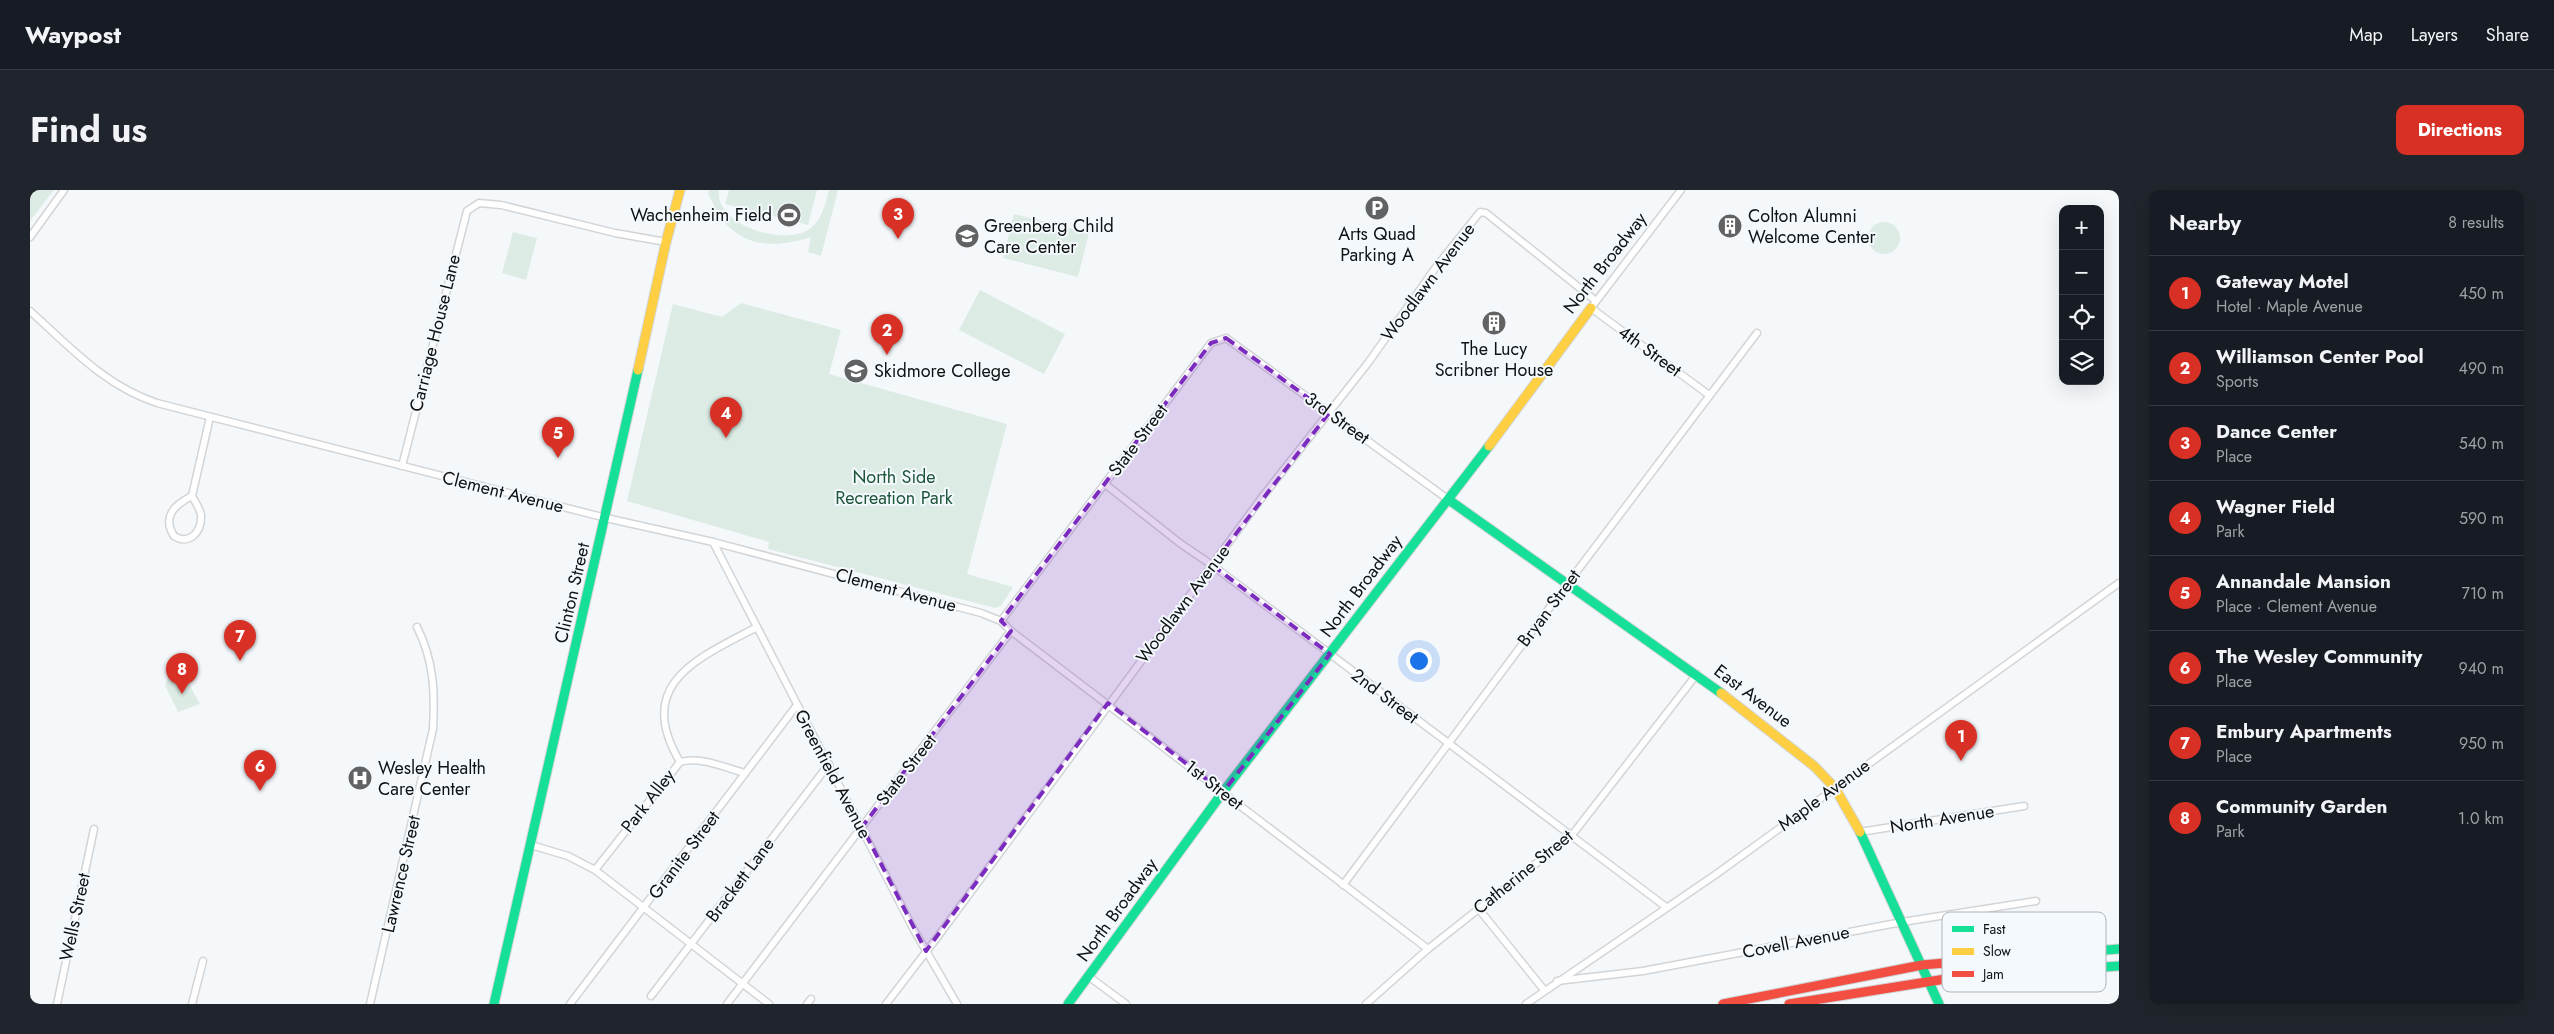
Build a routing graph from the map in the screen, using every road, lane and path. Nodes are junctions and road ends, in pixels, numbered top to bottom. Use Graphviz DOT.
graph roads {
  1 [pos="64,190"];
  2 [pos="680,190"];
  3 [pos="1681,190"];
  4 [pos="1486,213"];
  5 [pos="30,237"];
  6 [pos="666,242"];
  7 [pos="1593,304"];
  8 [pos="30,312"];
  9 [pos="1758,332"];
  10 [pos="1226,338"];
  11 [pos="1709,395"];
  12 [pos="1329,413"];
  13 [pos="210,417"];
  14 [pos="402,466"];
  15 [pos="1105,484"];
  16 [pos="192,496"];
  17 [pos="1449,500"];
  18 [pos="606,518"];
  19 [pos="713,542"];
  20 [pos="1212,565"];
  21 [pos="1568,583"];
  22 [pos="2119,583"];
  23 [pos="1002,621"];
  24 [pos="757,627"];
  25 [pos="416,628"];
  26 [pos="1011,631"];
  27 [pos="1330,654"];
  28 [pos="1697,674"];
  29 [pos="1108,703"];
  30 [pos="797,705"];
  31 [pos="1448,743"];
  32 [pos="680,762"];
  33 [pos="829,764"];
  34 [pos="745,773"];
  35 [pos="1835,788"];
  36 [pos="1223,792"];
  37 [pos="2024,806"];
  38 [pos="862,827"];
  39 [pos="94,830"];
  40 [pos="1860,832"];
  41 [pos="1572,835"];
  42 [pos="531,845"];
  43 [pos="595,870"];
  44 [pos="1343,885"];
  45 [pos="2036,901"];
  46 [pos="644,908"];
  47 [pos="1478,908"];
  48 [pos="1666,908"];
  49 [pos="1966,912"];
  50 [pos="1942,916"];
  51 [pos="1902,922"];
  52 [pos="691,944"];
  53 [pos="1428,949"];
  54 [pos="2119,949"];
  55 [pos="2106,950"];
  56 [pos="926,951"];
  57 [pos="203,961"];
  58 [pos="1942,963"];
  59 [pos="1922,965"];
  60 [pos="2119,966"];
  61 [pos="2106,967"];
  62 [pos="1088,976"];
  63 [pos="1942,979"];
  64 [pos="1929,981"];
  65 [pos="1556,982"];
  66 [pos="742,984"];
  67 [pos="1544,990"];
  68 [pos="651,996"];
  69 [pos="57,1004"];
  70 [pos="192,1004"];
  71 [pos="370,1004"];
  72 [pos="494,1004"];
  73 [pos="570,1004"];
  74 [pos="727,1004"];
  75 [pos="769,1004"];
  76 [pos="886,1004"];
  77 [pos="957,1004"];
  78 [pos="1068,1004"];
  79 [pos="1126,1004"];
  80 [pos="1366,1004"];
  81 [pos="1526,1004"];
  82 [pos="1722,1004"];
  83 [pos="1789,1004"];
  84 [pos="1939,1004"];
  1 -- 5 [label="street"];
  2 -- 6 [label="main road, Clinton Street"];
  3 -- 7 [label="street, North Broadway"];
  4 -- 7 [label="street, 4th Street"];
  4 -- 12 [label="street, Woodlawn Avenue"];
  6 -- 14 [label="street, Carriage House Lane"];
  6 -- 18 [label="main road, Clinton Street"];
  7 -- 11 [label="street, 4th Street"];
  7 -- 17 [label="main road, North Broadway"];
  8 -- 13 [label="street, Clement Avenue"];
  9 -- 11 [label="street, Bryan Street"];
  10 -- 12 [label="street, 3rd Street"];
  10 -- 15 [label="street, State Street"];
  11 -- 21 [label="street, Bryan Street"];
  12 -- 17 [label="street, 3rd Street"];
  12 -- 20 [label="street, Woodlawn Avenue"];
  13 -- 14 [label="street, Clement Avenue"];
  13 -- 16 [label="street"];
  14 -- 18 [label="street, Clement Avenue"];
  15 -- 20 [label="street, 2nd Street"];
  15 -- 23 [label="street, State Street"];
  16 -- 16 [label="street"];
  17 -- 21 [label="main road, East Avenue"];
  17 -- 27 [label="main road, North Broadway"];
  18 -- 19 [label="street, Clement Avenue"];
  18 -- 42 [label="main road, Clinton Street"];
  19 -- 23 [label="street, Clement Avenue"];
  19 -- 24 [label="street, Greenfield Avenue"];
  20 -- 27 [label="street, 2nd Street"];
  20 -- 29 [label="street, Woodlawn Avenue"];
  21 -- 28 [label="main road, East Avenue"];
  21 -- 31 [label="street, Bryan Street"];
  22 -- 35 [label="street, Maple Avenue"];
  23 -- 26 [label="street, 1st Street"];
  24 -- 30 [label="street, Greenfield Avenue"];
  24 -- 32 [label="street"];
  25 -- 71 [label="street, Lawrence Street"];
  26 -- 29 [label="street, 1st Street"];
  26 -- 38 [label="street, State Street"];
  27 -- 31 [label="street, 2nd Street"];
  27 -- 36 [label="main road, North Broadway"];
  28 -- 35 [label="main road, East Avenue"];
  28 -- 41 [label="street, Catherine Street"];
  29 -- 36 [label="street, 1st Street"];
  29 -- 56 [label="street, Woodlawn Avenue"];
  30 -- 33 [label="street, Greenfield Avenue"];
  30 -- 34 [label="street, Granite Street"];
  31 -- 41 [label="street, 2nd Street"];
  31 -- 44 [label="street, Bryan Street"];
  32 -- 34 [label="street, Park Alley"];
  32 -- 43 [label="street, Park Alley"];
  33 -- 38 [label="street, Greenfield Avenue"];
  33 -- 52 [label="street, Brackett Lane"];
  34 -- 46 [label="street, Granite Street"];
  35 -- 40 [label="main road, East Avenue"];
  35 -- 48 [label="street, Maple Avenue"];
  36 -- 44 [label="street, 1st Street"];
  36 -- 62 [label="main road, North Broadway"];
  37 -- 40 [label="street, North Avenue"];
  38 -- 56 [label="street, Greenfield Avenue"];
  38 -- 66 [label="street, State Street"];
  39 -- 69 [label="street, Wells Street"];
  40 -- 51 [label="main road, East Avenue"];
  41 -- 47 [label="street, Catherine Street"];
  41 -- 48 [label="street, 2nd Street"];
  42 -- 43 [label="street"];
  42 -- 72 [label="main road, Clinton Street"];
  43 -- 46 [label="street"];
  44 -- 53 [label="street, 1st Street"];
  45 -- 49 [label="street, Covell Avenue"];
  46 -- 52 [label="street"];
  46 -- 73 [label="street, Granite Street"];
  47 -- 53 [label="street, Catherine Street"];
  47 -- 67 [label="street"];
  48 -- 65 [label="street, Maple Avenue"];
  50 -- 51 [label="street, Covell Avenue"];
  51 -- 59 [label="main road, East Avenue"];
  51 -- 65 [label="street, Covell Avenue"];
  52 -- 66 [label="street"];
  52 -- 68 [label="street, Brackett Lane"];
  53 -- 80 [label="street, Catherine Street"];
  54 -- 55 [label="main road"];
  56 -- 76 [label="street, Woodlawn Avenue"];
  56 -- 77 [label="street, Greenfield Avenue"];
  57 -- 70 [label="street"];
  58 -- 59 [label="main road"];
  59 -- 64 [label="main road, East Avenue"];
  59 -- 82 [label="main road"];
  60 -- 61 [label="main road"];
  62 -- 78 [label="main road, North Broadway"];
  62 -- 79 [label="street"];
  63 -- 64 [label="main road"];
  64 -- 83 [label="main road"];
  64 -- 84 [label="main road, East Avenue"];
  65 -- 67 [label="street, Maple Avenue"];
  66 -- 74 [label="street, State Street"];
  66 -- 75 [label="street"];
  67 -- 81 [label="street, Maple Avenue"];
}
